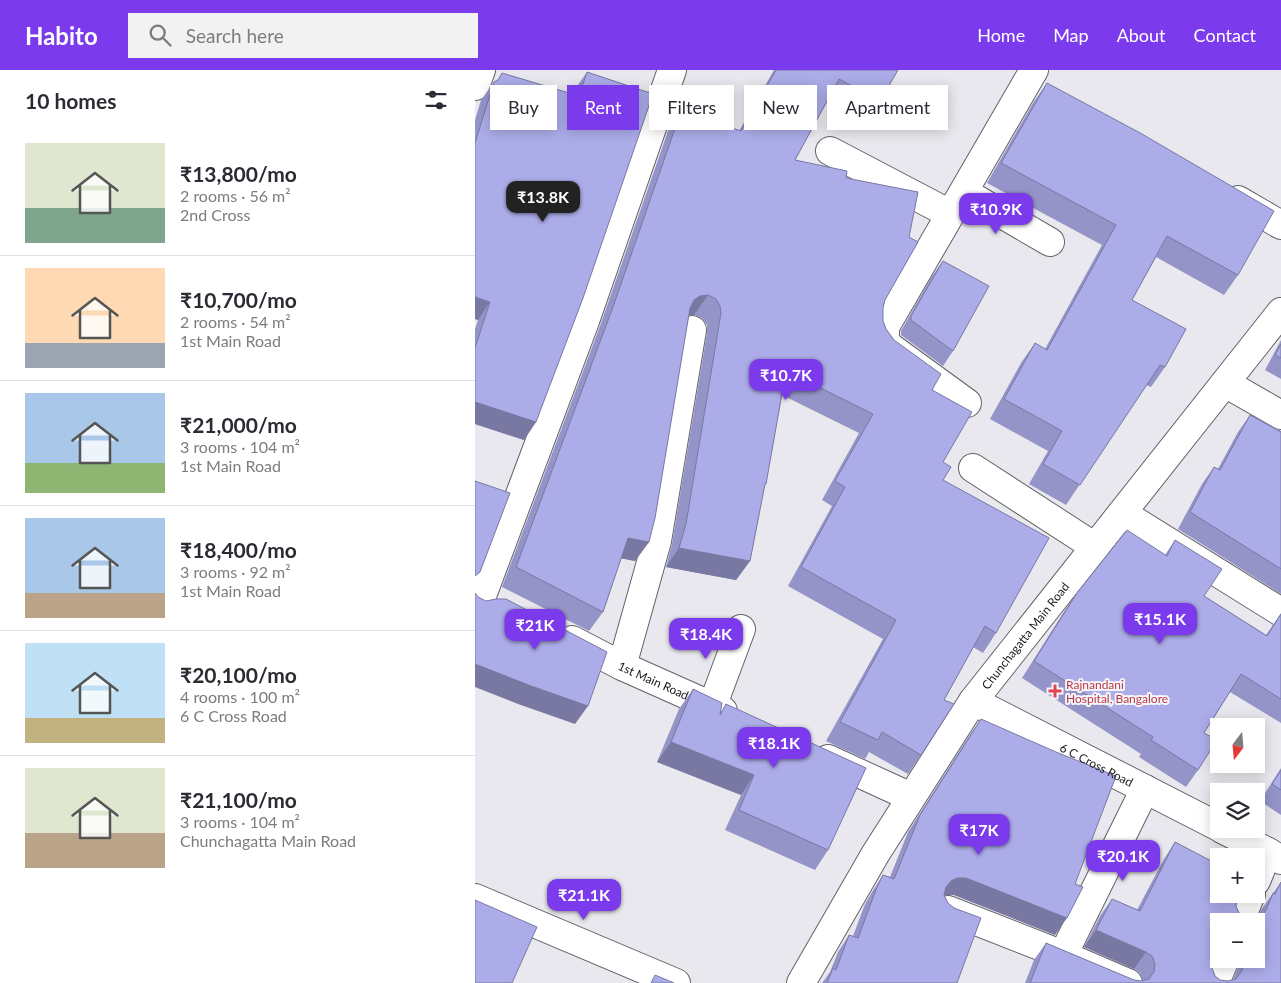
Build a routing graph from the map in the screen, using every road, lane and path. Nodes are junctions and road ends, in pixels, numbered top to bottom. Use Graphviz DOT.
graph roads {
  1 [pos="481,70"];
  2 [pos="672,70"];
  3 [pos="1030,77"];
  4 [pos="475,86"];
  5 [pos="830,151"];
  6 [pos="1214,186"];
  7 [pos="957,203"];
  8 [pos="1281,225"];
  9 [pos="1051,242"];
  10 [pos="1281,312"];
  11 [pos="692,330"];
  12 [pos="1225,383"];
  13 [pos="967,403"];
  14 [pos="1281,415"];
  15 [pos="973,468"];
  16 [pos="1122,513"];
  17 [pos="1095,547"];
  18 [pos="487,603"];
  19 [pos="1281,612"];
  20 [pos="547,627"];
  21 [pos="741,629"];
  22 [pos="622,666"];
  23 [pos="973,702"];
  24 [pos="712,706"];
  25 [pos="744,721"];
  26 [pos="805,749"];
  27 [pos="1145,789"];
  28 [pos="911,797"];
  29 [pos="1210,822"];
  30 [pos="1239,838"];
  31 [pos="1274,856"];
  32 [pos="1265,868"];
  33 [pos="475,898"];
  34 [pos="948,910"];
  35 [pos="1063,955"];
  36 [pos="1221,968"];
  37 [pos="676,983"];
  38 [pos="801,983"];
  39 [pos="1128,983"];
  40 [pos="1215,983"];
  1 -- 4 [label="street"];
  2 -- 18 [label="street"];
  3 -- 7 [label="street"];
  5 -- 7 [label="street"];
  6 -- 8 [label="street"];
  7 -- 9 [label="street"];
  7 -- 13 [label="street"];
  10 -- 12 [label="street, Chunchagatta Main Road"];
  11 -- 22 [label="street"];
  12 -- 14 [label="street"];
  12 -- 16 [label="street, Chunchagatta Main Road"];
  15 -- 17 [label="street"];
  16 -- 17 [label="street, Chunchagatta Main Road"];
  16 -- 19 [label="street"];
  17 -- 23 [label="street, Chunchagatta Main Road"];
  20 -- 22 [label="street, 1st Main Road"];
  21 -- 24 [label="street"];
  22 -- 24 [label="street, 1st Main Road"];
  23 -- 27 [label="street, 6 C Cross Road"];
  23 -- 28 [label="street, Chunchagatta Main Road"];
  24 -- 25 [label="street, 1st Main Road"];
  26 -- 28 [label="street"];
  27 -- 29 [label="street, 6 C Cross Road"];
  27 -- 35 [label="street"];
  28 -- 38 [label="street, Chunchagatta Main Road"];
  30 -- 31 [label="street"];
  31 -- 32 [label="street"];
  33 -- 37 [label="street"];
  34 -- 35 [label="street"];
  35 -- 39 [label="street"];
  36 -- 40 [label="street"];
}
